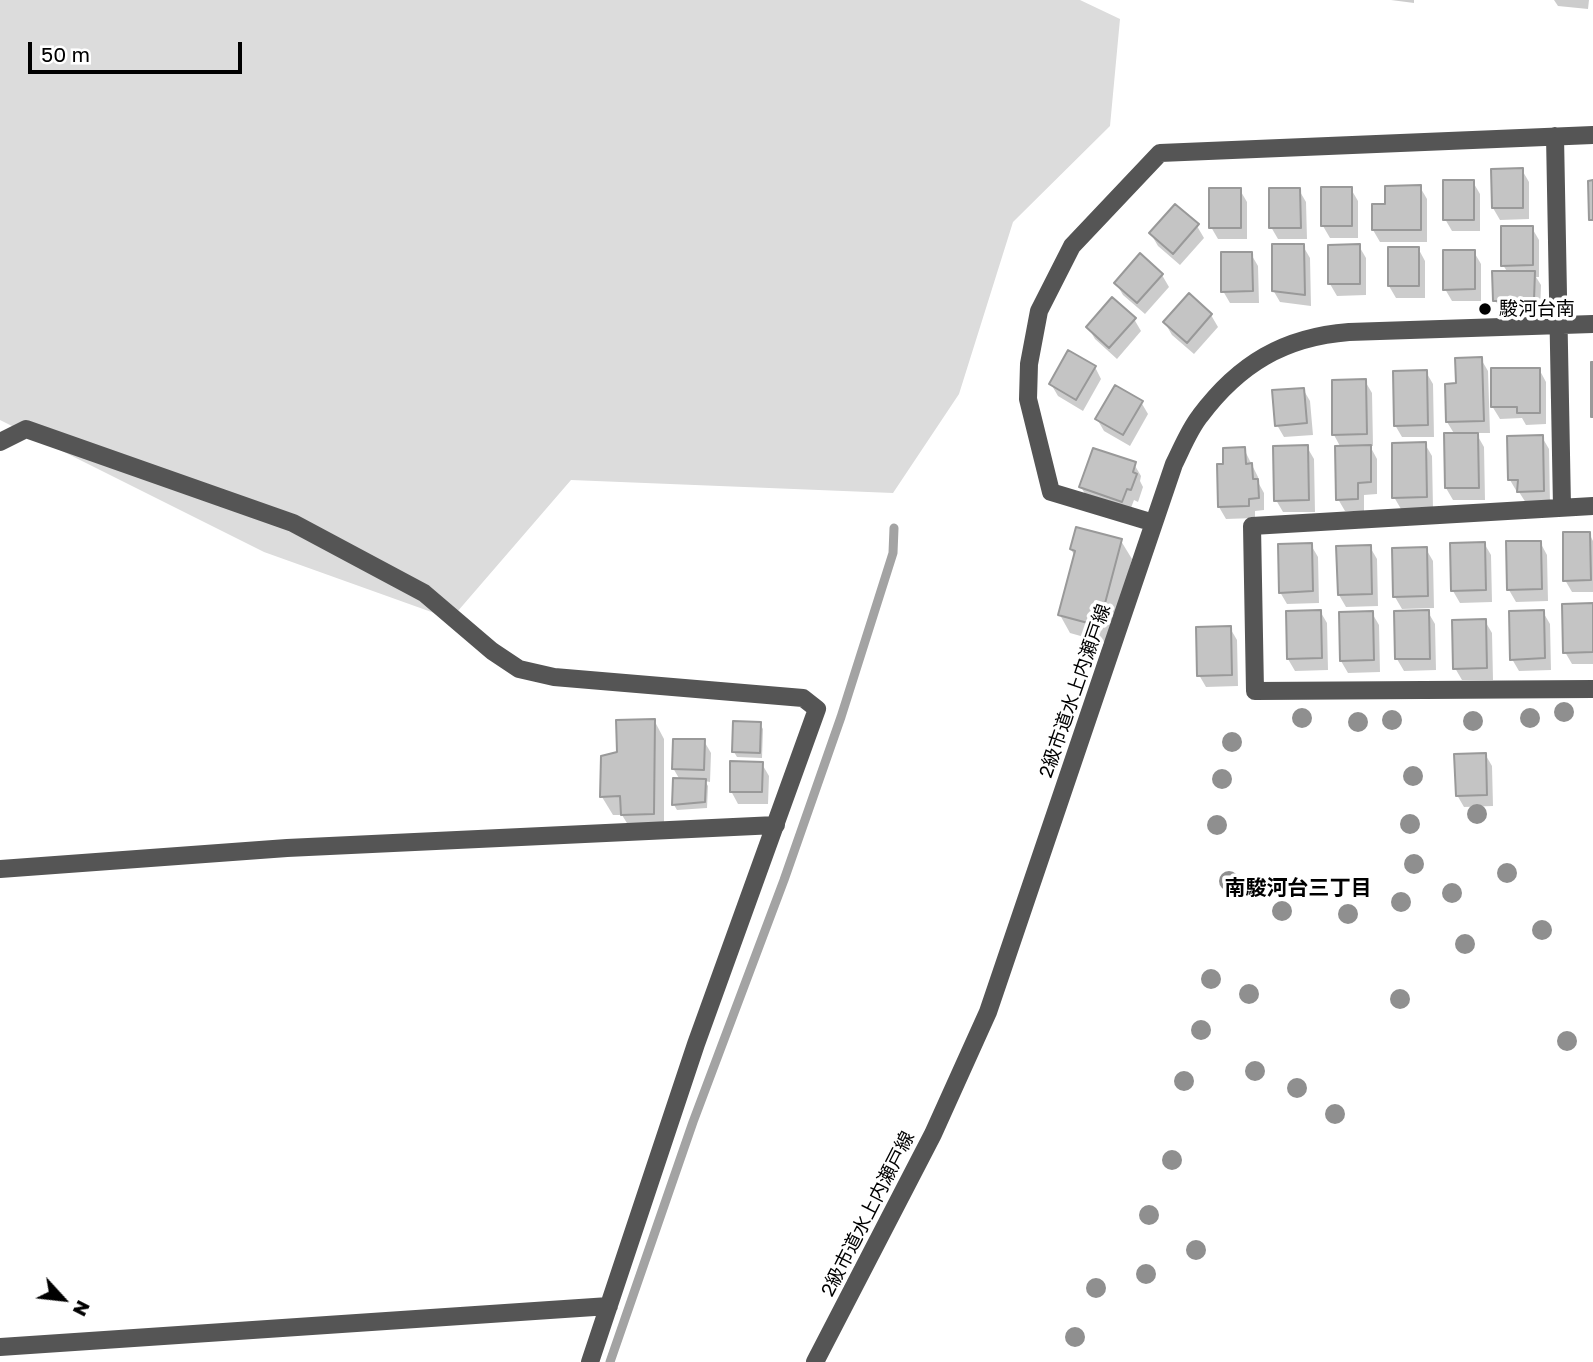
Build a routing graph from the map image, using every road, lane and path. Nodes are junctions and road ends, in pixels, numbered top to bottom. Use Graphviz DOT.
graph roads {
  1 [pos="1593,135"];
  2 [pos="1555,136"];
  3 [pos="1593,324"];
  4 [pos="1558,325"];
  5 [pos="0,442"];
  6 [pos="1593,506"];
  7 [pos="1562,507"];
  8 [pos="1154,523"];
  9 [pos="1593,689"];
  10 [pos="776,825"];
  11 [pos="0,869"];
  12 [pos="609,1306"];
  13 [pos="0,1347"];
  14 [pos="590,1362"];
  15 [pos="815,1362"];
  1 -- 2 [label="street"];
  2 -- 4 [label="street"];
  2 -- 8 [label="street"];
  3 -- 4 [label="street, 2級市道水上内瀬戸線"];
  4 -- 7 [label="street"];
  4 -- 8 [label="street, 2級市道水上内瀬戸線"];
  5 -- 10 [label="street"];
  6 -- 7 [label="street"];
  7 -- 9 [label="street"];
  8 -- 15 [label="street, 2級市道水上内瀬戸線"];
  10 -- 11 [label="street"];
  10 -- 12 [label="street"];
  12 -- 13 [label="street"];
  12 -- 14 [label="street"];
}
